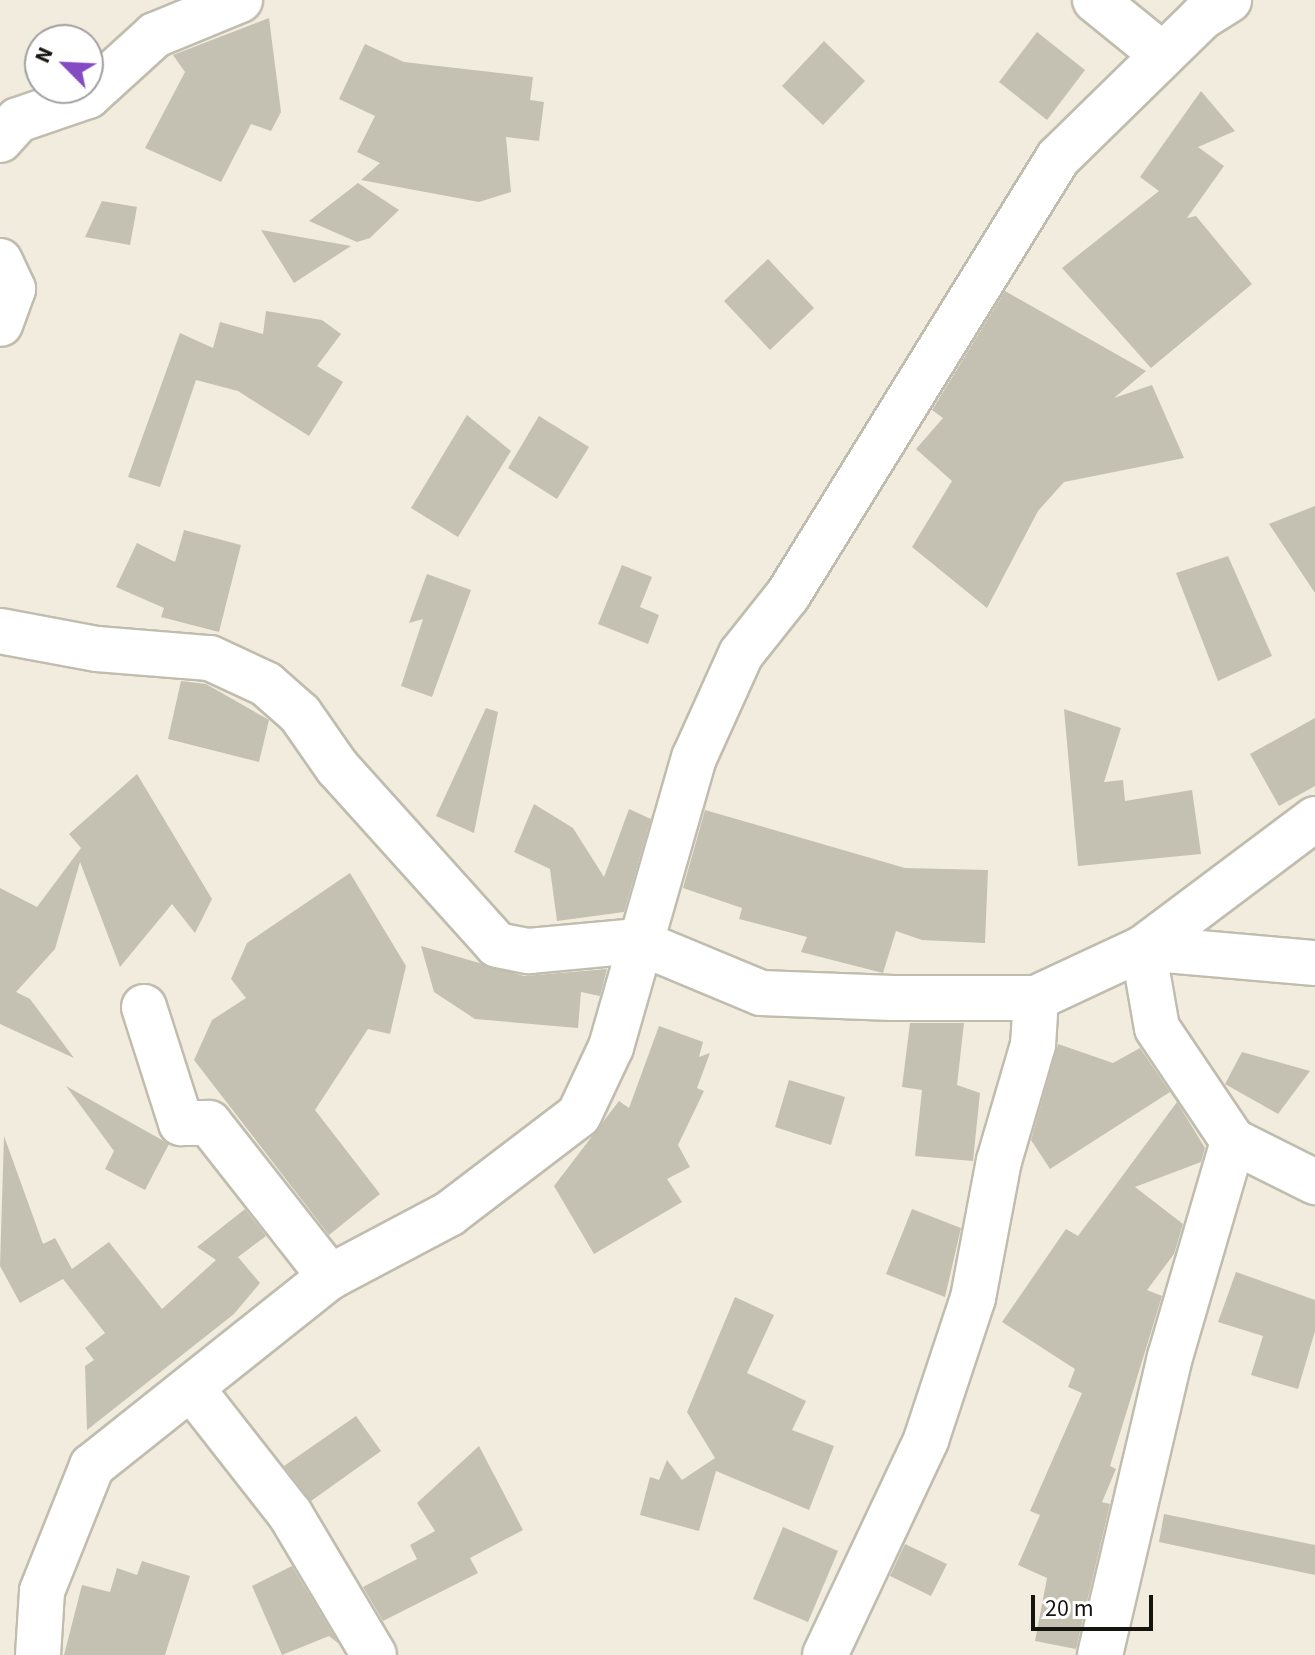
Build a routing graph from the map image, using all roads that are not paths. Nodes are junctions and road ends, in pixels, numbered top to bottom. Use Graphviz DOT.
graph roads {
  1 [pos="240,0"];
  2 [pos="1095,0"];
  3 [pos="1229,0"];
  4 [pos="1163,55"];
  5 [pos="0,140"];
  6 [pos="0,261"];
  7 [pos="0,324"];
  8 [pos="0,631"];
  9 [pos="1315,819"];
  10 [pos="636,941"];
  11 [pos="1143,948"];
  12 [pos="1315,963"];
  13 [pos="1036,998"];
  14 [pos="144,1007"];
  15 [pos="1233,1141"];
  16 [pos="1315,1182"];
  17 [pos="330,1277"];
  18 [pos="192,1389"];
  19 [pos="38,1655"];
  20 [pos="374,1655"];
  21 [pos="825,1655"];
  22 [pos="1100,1655"];
  1 -- 5 [label="street"];
  2 -- 4 [label="street"];
  3 -- 4 [label="street"];
  4 -- 10 [label="street"];
  6 -- 7 [label="street"];
  8 -- 10 [label="street"];
  9 -- 11 [label="street"];
  10 -- 13 [label="street"];
  10 -- 17 [label="street"];
  11 -- 12 [label="street"];
  11 -- 13 [label="street"];
  11 -- 15 [label="street"];
  13 -- 21 [label="street"];
  14 -- 17 [label="street"];
  15 -- 16 [label="street"];
  15 -- 22 [label="street"];
  17 -- 18 [label="street"];
  18 -- 19 [label="street"];
  18 -- 20 [label="street"];
}
